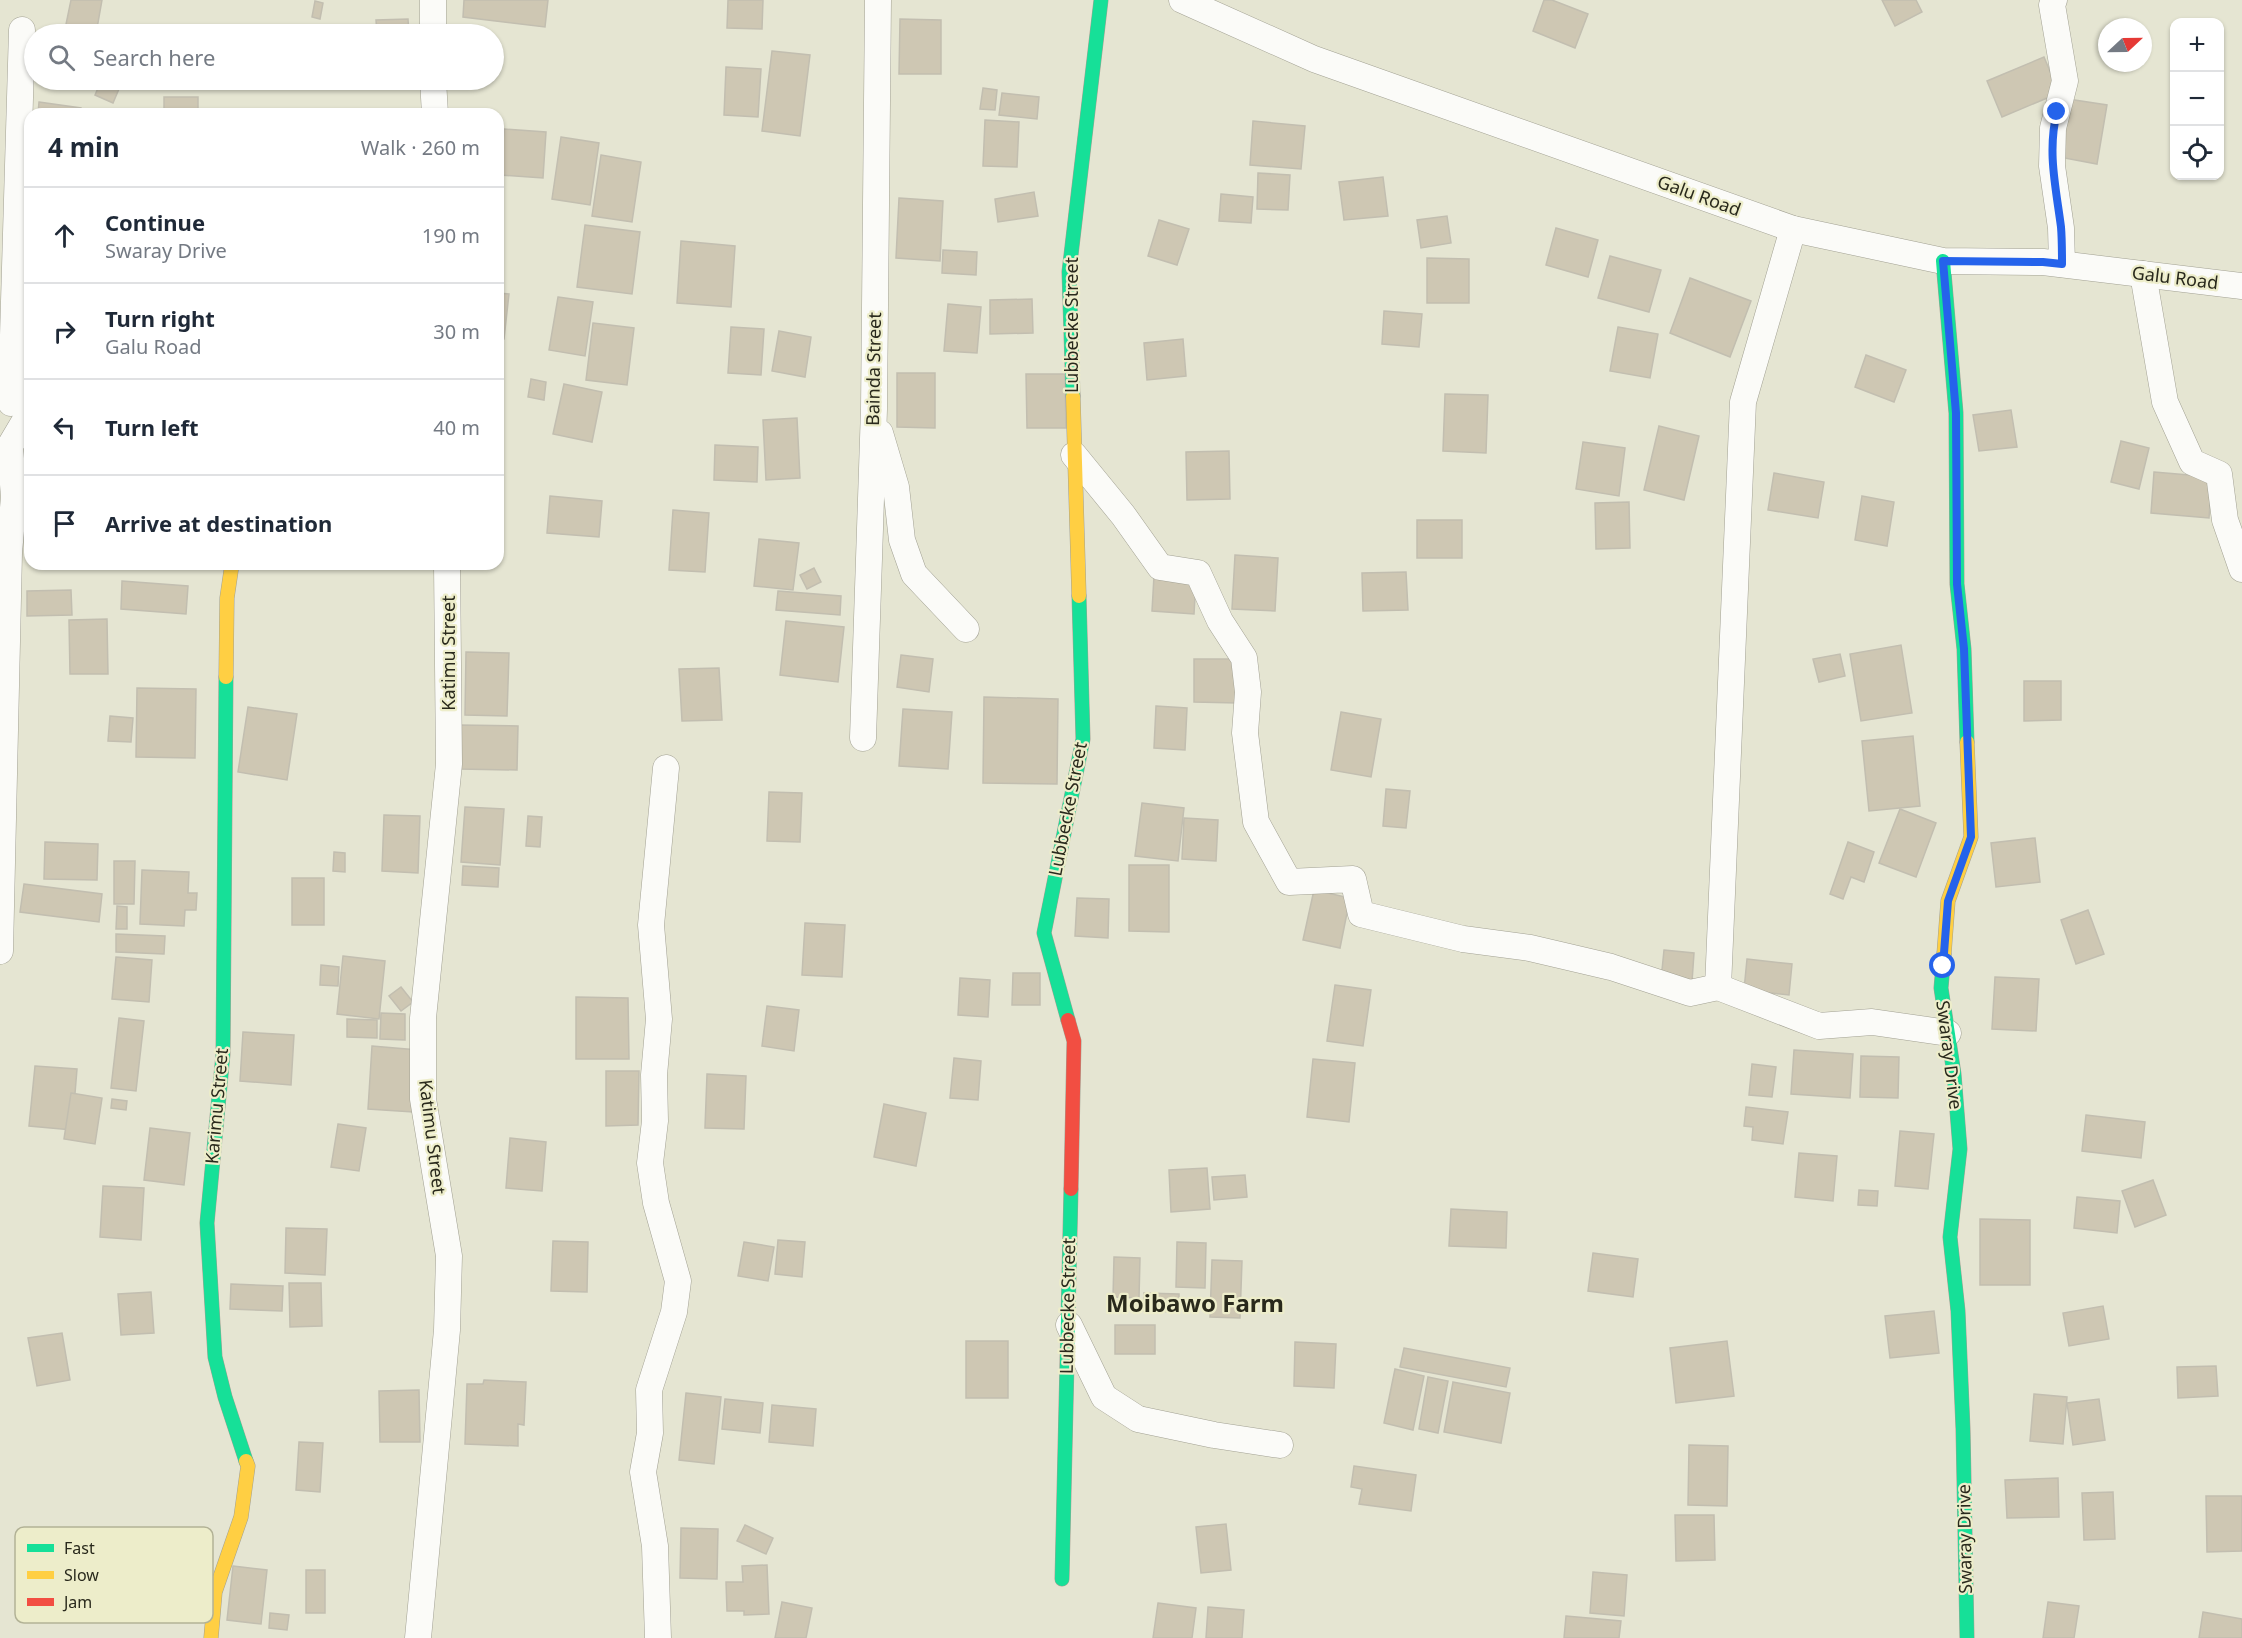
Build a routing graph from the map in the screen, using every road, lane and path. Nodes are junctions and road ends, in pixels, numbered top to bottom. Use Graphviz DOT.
graph roads {
  1 [pos="433,0"];
  2 [pos="878,0"];
  3 [pos="1101,0"];
  4 [pos="1182,0"];
  5 [pos="2054,0"];
  6 [pos="433,24"];
  7 [pos="22,30"];
  8 [pos="434,90"];
  9 [pos="435,108"];
  10 [pos="1793,230"];
  11 [pos="1943,261"];
  12 [pos="2062,264"];
  13 [pos="2144,274"];
  14 [pos="2242,286"];
  15 [pos="18,405"];
  16 [pos="874,409"];
  17 [pos="1074,455"];
  18 [pos="2242,569"];
  19 [pos="231,570"];
  20 [pos="447,570"];
  21 [pos="966,629"];
  22 [pos="863,738"];
  23 [pos="666,768"];
  24 [pos="0,951"];
  25 [pos="1718,987"];
  26 [pos="1948,1034"];
  27 [pos="1068,1322"];
  28 [pos="1280,1445"];
  29 [pos="1062,1579"];
  30 [pos="213,1615"];
  31 [pos="212,1623"];
  32 [pos="211,1638"];
  33 [pos="418,1638"];
  34 [pos="658,1638"];
  35 [pos="1967,1638"];
  1 -- 6 [label="street"];
  2 -- 16 [label="street, Bainda Street"];
  3 -- 17 [label="street, Lubbecke Street"];
  4 -- 10 [label="street, Galu Road"];
  5 -- 12 [label="street"];
  7 -- 15 [label="street"];
  8 -- 9 [label="street"];
  10 -- 11 [label="street, Galu Road"];
  10 -- 25 [label="street"];
  11 -- 12 [label="street, Galu Road"];
  11 -- 26 [label="street, Swaray Drive"];
  12 -- 13 [label="street, Galu Road"];
  13 -- 14 [label="street, Galu Road"];
  13 -- 18 [label="street"];
  15 -- 24 [label="street"];
  16 -- 21 [label="street"];
  16 -- 22 [label="street, Bainda Street"];
  17 -- 25 [label="street"];
  17 -- 27 [label="street, Lubbecke Street"];
  19 -- 30 [label="street, Karimu Street"];
  20 -- 33 [label="street, Katimu Street"];
  23 -- 34 [label="street"];
  25 -- 26 [label="street"];
  26 -- 35 [label="street, Swaray Drive"];
  27 -- 28 [label="street"];
  27 -- 29 [label="street, Lubbecke Street"];
  31 -- 32 [label="street, Karimu Street"];
}
